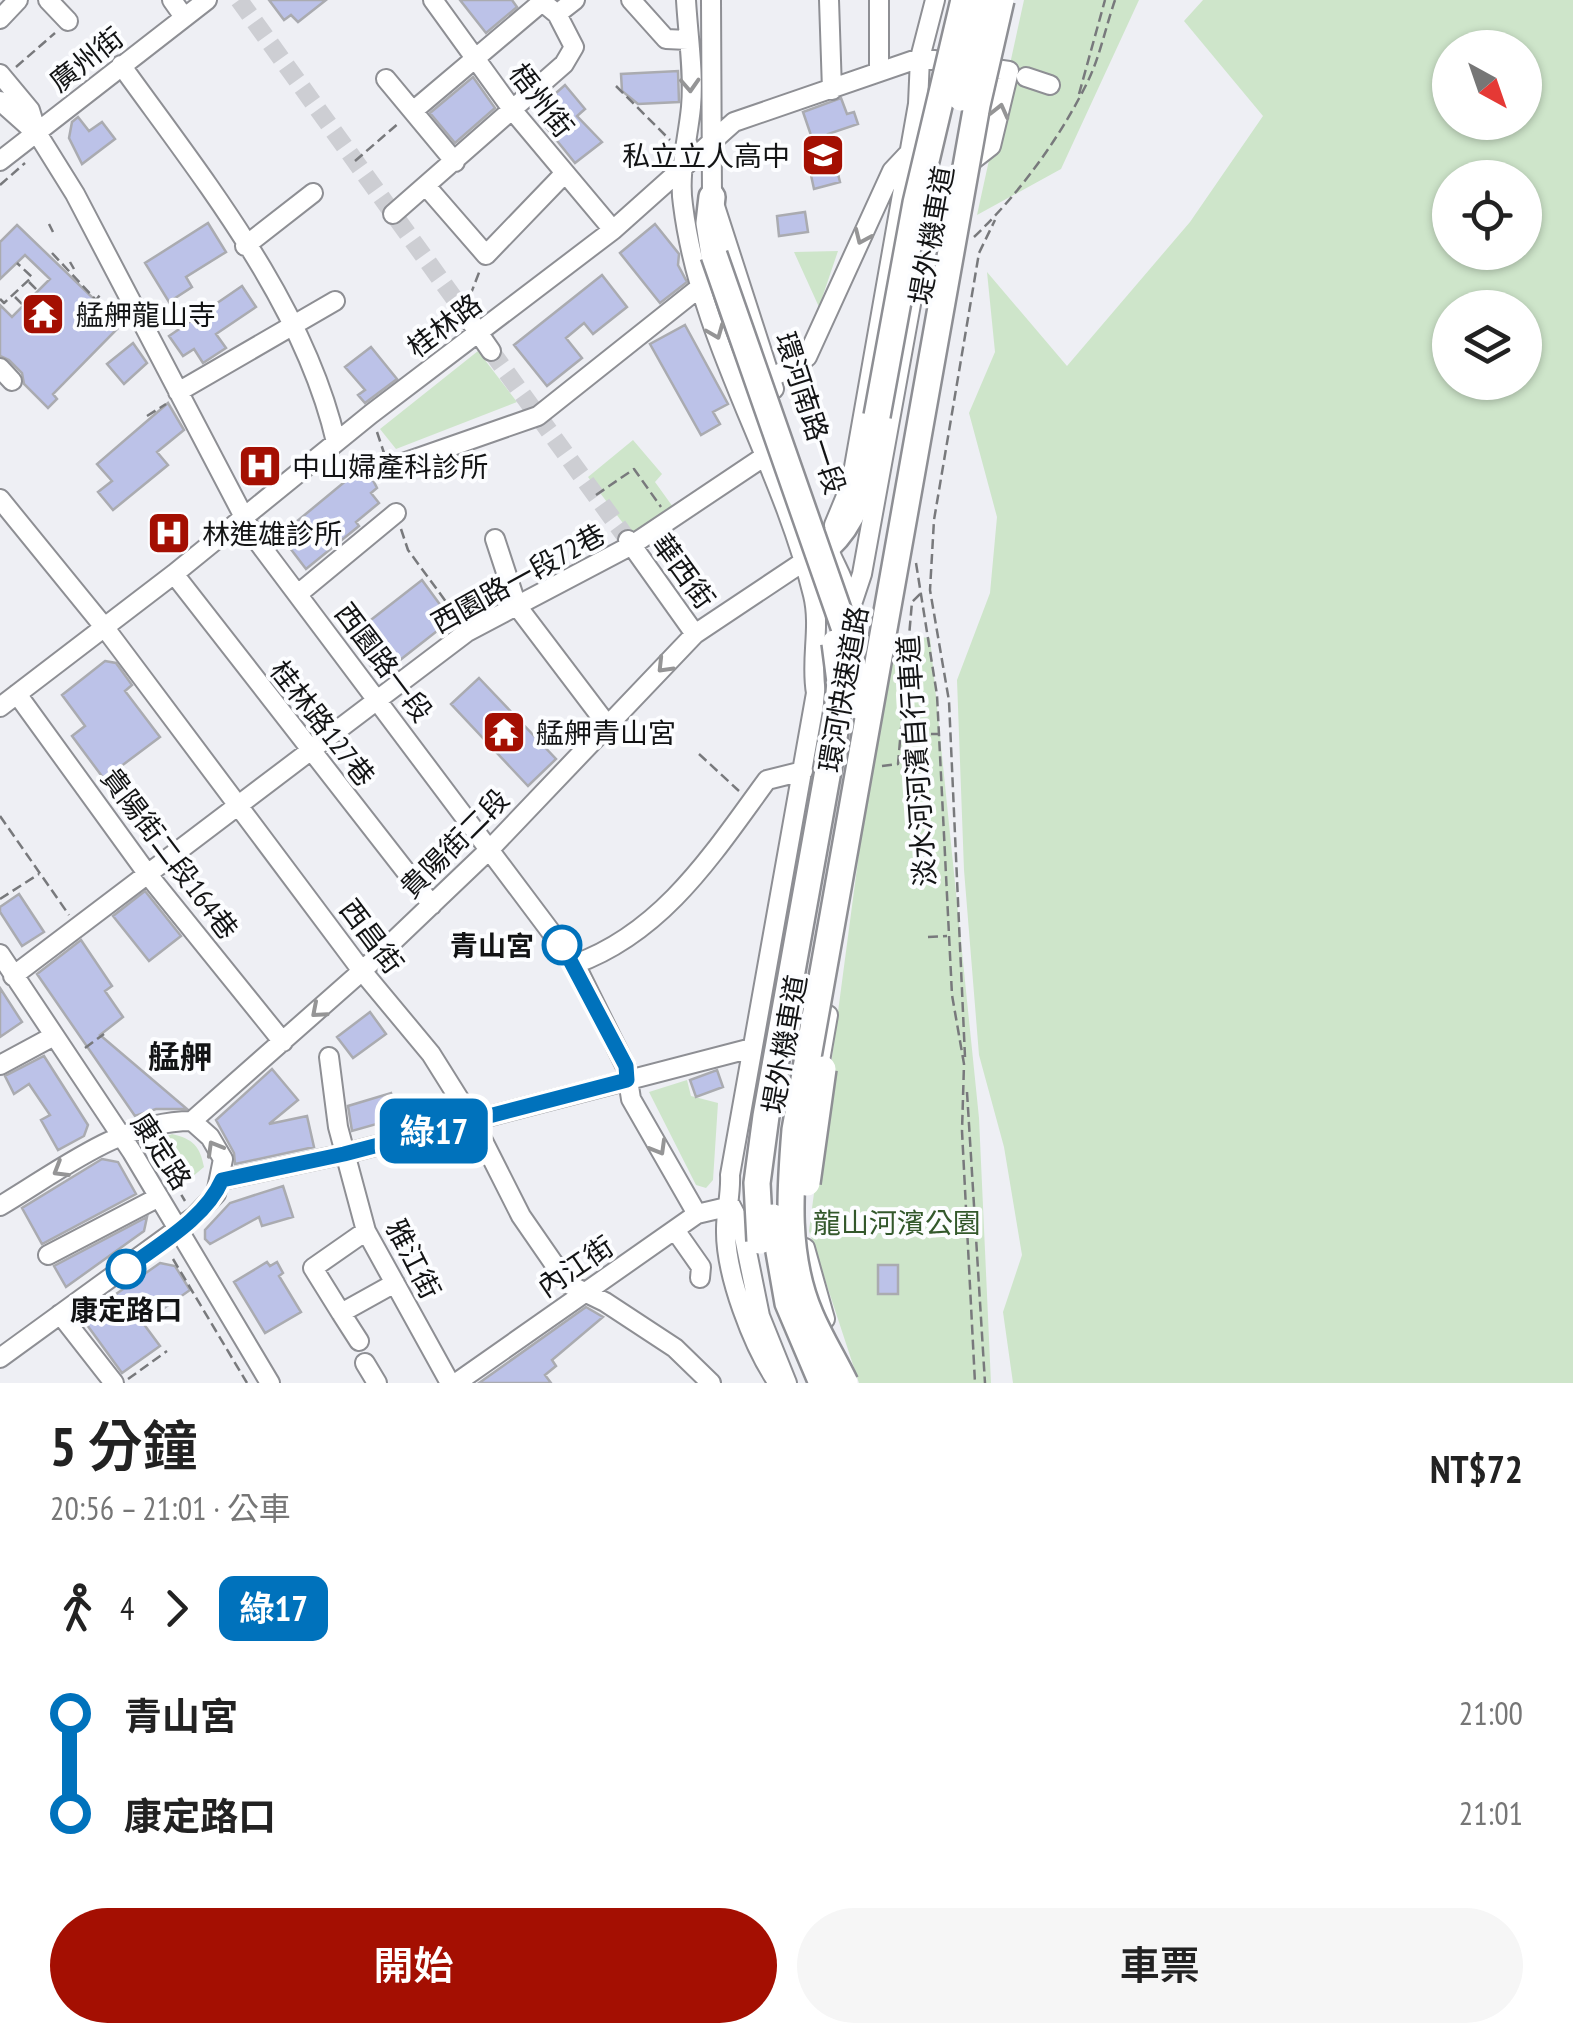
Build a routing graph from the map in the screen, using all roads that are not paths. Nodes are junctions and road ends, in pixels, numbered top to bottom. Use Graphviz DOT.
graph roads {
  1 [pos="18,0"];
  2 [pos="48,0"];
  3 [pos="172,0"];
  4 [pos="207,0"];
  5 [pos="432,0"];
  6 [pos="576,0"];
  7 [pos="632,0"];
  8 [pos="686,0"];
  9 [pos="712,0"];
  10 [pos="829,0"];
  11 [pos="879,0"];
  12 [pos="934,0"];
  13 [pos="954,0"];
  14 [pos="964,0"];
  15 [pos="985,0"];
  16 [pos="1001,0"];
  17 [pos="1011,0"];
  18 [pos="546,5"];
  19 [pos="184,17"];
  20 [pos="0,19"];
  21 [pos="68,21"];
  22 [pos="688,40"];
  23 [pos="474,57"];
  24 [pos="920,58"];
  25 [pos="953,60"];
  26 [pos="121,65"];
  27 [pos="990,67"];
  28 [pos="879,72"];
  29 [pos="2,76"];
  30 [pos="1026,77"];
  31 [pos="386,79"];
  32 [pos="1050,85"];
  33 [pos="832,90"];
  34 [pos="0,101"];
  35 [pos="413,111"];
  36 [pos="514,112"];
  37 [pos="41,140"];
  38 [pos="712,141"];
  39 [pos="909,152"];
  40 [pos="0,161"];
  41 [pos="455,162"];
  42 [pos="684,162"];
  43 [pos="565,173"];
  44 [pos="426,186"];
  45 [pos="313,193"];
  46 [pos="712,197"];
  47 [pos="393,214"];
  48 [pos="613,230"];
  49 [pos="244,246"];
  50 [pos="698,288"];
  51 [pos="335,300"];
  52 [pos="464,312"];
  53 [pos="293,323"];
  54 [pos="479,334"];
  55 [pos="492,351"];
  56 [pos="770,379"];
  57 [pos="179,394"];
  58 [pos="336,442"];
  59 [pos="766,456"];
  60 [pos="389,468"];
  61 [pos="0,499"];
  62 [pos="396,513"];
  63 [pos="246,516"];
  64 [pos="494,538"];
  65 [pos="630,543"];
  66 [pos="827,546"];
  67 [pos="803,560"];
  68 [pos="174,574"];
  69 [pos="298,594"];
  70 [pos="840,600"];
  71 [pos="517,606"];
  72 [pos="105,628"];
  73 [pos="696,634"];
  74 [pos="816,693"];
  75 [pos="17,694"];
  76 [pos="379,701"];
  77 [pos="0,707"];
  78 [pos="876,710"];
  79 [pos="608,726"];
  80 [pos="310,752"];
  81 [pos="803,772"];
  82 [pos="241,806"];
  83 [pos="491,848"];
  84 [pos="149,876"];
  85 [pos="432,905"];
  86 [pos="0,954"];
  87 [pos="575,964"];
  88 [pos="362,972"];
  89 [pos="13,976"];
  90 [pos="52,1037"];
  91 [pos="282,1042"];
  92 [pos="752,1048"];
  93 [pos="329,1057"];
  94 [pos="0,1065"];
  95 [pos="627,1080"];
  96 [pos="192,1121"];
  97 [pos="473,1121"];
  98 [pos="120,1134"];
  99 [pos="344,1154"];
  100 [pos="222,1180"];
  101 [pos="160,1197"];
  102 [pos="0,1206"];
  103 [pos="731,1206"];
  104 [pos="697,1214"];
  105 [pos="178,1230"];
  106 [pos="366,1230"];
  107 [pos="674,1230"];
  108 [pos="48,1256"];
  109 [pos="700,1278"];
  110 [pos="395,1283"];
  111 [pos="583,1292"];
  112 [pos="341,1313"];
  113 [pos="60,1314"];
  114 [pos="359,1341"];
  115 [pos="830,1350"];
  116 [pos="778,1356"];
  117 [pos="0,1358"];
  118 [pos="365,1363"];
  119 [pos="812,1382"];
  120 [pos="114,1383"];
  121 [pos="270,1383"];
  122 [pos="378,1383"];
  123 [pos="453,1383"];
  124 [pos="711,1383"];
  125 [pos="778,1383"];
  126 [pos="786,1383"];
  127 [pos="844,1383"];
  128 [pos="854,1383"];
  1 -- 20 [label="street"];
  2 -- 21 [label="street"];
  3 -- 19 [label="street"];
  4 -- 19 [label="street, 廣州街"];
  5 -- 23 [label="street, 梧州街"];
  6 -- 18 [label="street"];
  7 -- 22 [label="street"];
  8 -- 22 [label="street, 環河南路一段"];
  9 -- 38 [label="street, 環河南路一段"];
  10 -- 33 [label="street"];
  11 -- 28 [label="street"];
  12 -- 24 [label="street"];
  13 -- 25 [label="street"];
  14 -- 66 [label="highway, bridge"];
  15 -- 25 [label="street"];
  15 -- 119 [label="highway, 環河快速道路, bridge"];
  16 -- 115 [label="highway, 環河快速道路, bridge"];
  17 -- 27 [label="street, 堤外機車道"];
  18 -- 23 [label="street"];
  18 -- 36 [label="street"];
  19 -- 26 [label="street, 廣州街"];
  22 -- 42 [label="street, 環河南路一段, one-way"];
  23 -- 35 [label="street"];
  23 -- 36 [label="street, 梧州街"];
  24 -- 25 [label="street, 桂林路"];
  24 -- 28 [label="street, 桂林路"];
  24 -- 39 [label="street"];
  25 -- 27 [label="street, 桂林路"];
  25 -- 70 [label="street"];
  26 -- 37 [label="street, 廣州街"];
  26 -- 49 [label="street"];
  27 -- 78 [label="street, 堤外機車道"];
  28 -- 33 [label="street, 桂林路"];
  29 -- 37 [label="street, 西園路一段"];
  30 -- 32 [label="street"];
  31 -- 35 [label="street"];
  33 -- 38 [label="street, 桂林路"];
  34 -- 37 [label="street, 西園路一段"];
  35 -- 41 [label="street"];
  36 -- 41 [label="street"];
  36 -- 43 [label="street, 梧州街"];
  37 -- 40 [label="street, 廣州街"];
  37 -- 57 [label="street, 西園路一段"];
  38 -- 42 [label="street, 桂林路"];
  38 -- 46 [label="street, 環河南路一段"];
  39 -- 56 [label="street, one-way"];
  39 -- 66 [label="street"];
  41 -- 44 [label="street"];
  42 -- 48 [label="street, 桂林路"];
  42 -- 50 [label="street, 環河南路一段"];
  43 -- 44 [label="street"];
  43 -- 48 [label="street, 梧州街"];
  44 -- 47 [label="street"];
  45 -- 49 [label="street"];
  46 -- 56 [label="street, 環河南路一段"];
  46 -- 70 [label="highway, bridge"];
  48 -- 54 [label="street, 桂林路"];
  49 -- 53 [label="street"];
  50 -- 59 [label="street, 環河南路一段, one-way"];
  50 -- 60 [label="street"];
  51 -- 53 [label="street"];
  52 -- 54 [label="street"];
  53 -- 57 [label="street"];
  53 -- 58 [label="street"];
  54 -- 55 [label="street"];
  54 -- 58 [label="street, 桂林路"];
  56 -- 66 [label="street, 環河南路一段"];
  57 -- 63 [label="street, 西園路一段"];
  58 -- 63 [label="street, 桂林路"];
  59 -- 65 [label="street, 西園路一段72巷"];
  59 -- 67 [label="street, 環河南路一段"];
  61 -- 72 [label="street, 西昌街"];
  62 -- 69 [label="street"];
  63 -- 68 [label="street, 桂林路"];
  63 -- 69 [label="street, 西園路一段"];
  64 -- 71 [label="street"];
  65 -- 71 [label="street, 西園路一段72巷"];
  65 -- 73 [label="street, 華西街"];
  66 -- 67 [label="street, 貴陽街二段"];
  66 -- 70 [label="street, 環河南路一段"];
  67 -- 73 [label="street, 貴陽街二段"];
  67 -- 74 [label="street, 環河南路一段"];
  68 -- 72 [label="street, 桂林路"];
  68 -- 80 [label="street, 桂林路127巷"];
  69 -- 76 [label="street, 西園路一段"];
  70 -- 74 [label="street, 環河南路一段"];
  70 -- 115 [label="highway, bridge"];
  70 -- 119 [label="highway, bridge"];
  71 -- 76 [label="street, 西園路一段72巷"];
  71 -- 79 [label="street"];
  72 -- 75 [label="street, 桂林路"];
  72 -- 82 [label="street, 西昌街"];
  73 -- 79 [label="street, 貴陽街二段, one-way"];
  74 -- 81 [label="street, 環河南路一段"];
  75 -- 77 [label="street, 桂林路"];
  75 -- 84 [label="street, 貴陽街二段164巷"];
  76 -- 80 [label="street, 西園路一段72巷"];
  76 -- 83 [label="street, 西園路一段"];
  78 -- 127 [label="street, 堤外機車道"];
  78 -- 128 [label="street, 堤外機車道"];
  79 -- 83 [label="street, 貴陽街二段"];
  80 -- 82 [label="street, 西園路一段72巷"];
  80 -- 85 [label="street, 桂林路127巷"];
  81 -- 87 [label="street"];
  81 -- 92 [label="street, 環河南路一段"];
  82 -- 84 [label="street, 西園路一段72巷"];
  82 -- 88 [label="street, 西昌街"];
  83 -- 85 [label="street, 貴陽街二段"];
  83 -- 87 [label="street, 西園路一段"];
  84 -- 89 [label="street, 西園路一段72巷"];
  84 -- 91 [label="street, 貴陽街二段164巷"];
  85 -- 88 [label="street, 貴陽街二段"];
  86 -- 89 [label="street, 康定路"];
  87 -- 95 [label="street, 西園路一段"];
  88 -- 91 [label="street, 貴陽街二段, one-way"];
  88 -- 97 [label="street, 西昌街"];
  89 -- 90 [label="street, 康定路"];
  90 -- 94 [label="street"];
  90 -- 98 [label="street, 康定路"];
  91 -- 96 [label="street, 貴陽街二段"];
  92 -- 95 [label="street"];
  92 -- 103 [label="street, 環河南路一段"];
  93 -- 99 [label="street, 雅江街"];
  95 -- 97 [label="street"];
  95 -- 104 [label="street, 西園路一段, one-way"];
  96 -- 98 [label="street"];
  100 -- 96 [label="street, one-way"];
  97 -- 99 [label="street"];
  97 -- 111 [label="street, 西昌街"];
  98 -- 101 [label="street, 康定路"];
  98 -- 102 [label="street, one-way"];
  99 -- 100 [label="street"];
  99 -- 106 [label="street, 雅江街"];
  100 -- 105 [label="street"];
  101 -- 105 [label="street, 康定路"];
  101 -- 108 [label="street"];
  103 -- 104 [label="street, 內江街"];
  103 -- 116 [label="street, 環河南路一段"];
  103 -- 125 [label="street, 環河南路一段"];
  104 -- 107 [label="street, 內江街"];
  105 -- 113 [label="street"];
  105 -- 121 [label="street, 康定路"];
  106 -- 110 [label="street, 雅江街"];
  106 -- 112 [label="street"];
  107 -- 109 [label="street"];
  107 -- 111 [label="street, 內江街"];
  110 -- 112 [label="street"];
  110 -- 123 [label="street, 雅江街"];
  111 -- 123 [label="street, 內江街"];
  111 -- 124 [label="street, 西昌街"];
  112 -- 114 [label="street"];
  113 -- 117 [label="street"];
  113 -- 120 [label="street"];
  115 -- 127 [label="highway, 環河快速道路, bridge"];
  116 -- 119 [label="street"];
  116 -- 126 [label="street, 環河南路一段"];
  118 -- 122 [label="street"];
}
